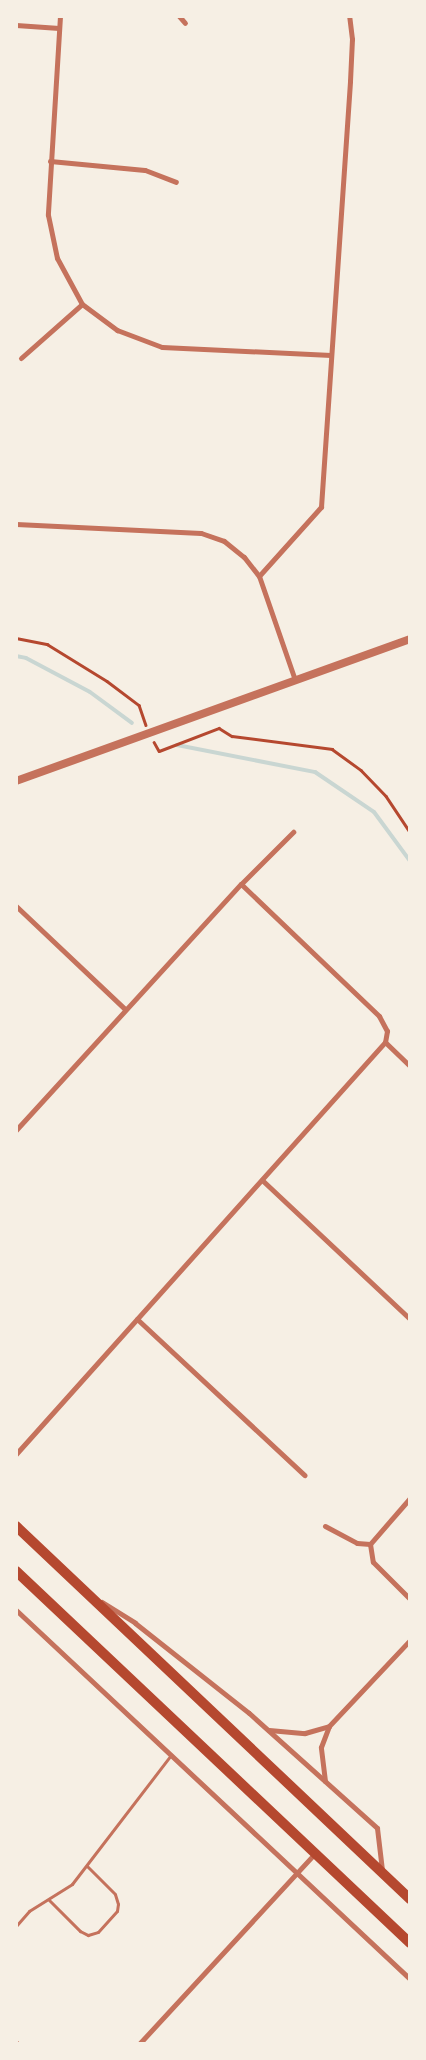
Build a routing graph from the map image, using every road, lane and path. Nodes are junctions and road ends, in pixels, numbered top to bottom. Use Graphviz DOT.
graph roads {
  1 [pos="60,16"];
  2 [pos="179,16"];
  3 [pos="349,16"];
  4 [pos="185,23"];
  5 [pos="16,25"];
  6 [pos="59,28"];
  7 [pos="50,161"];
  8 [pos="176,182"];
  9 [pos="82,304"];
  10 [pos="332,355"];
  11 [pos="22,358"];
  12 [pos="16,524"];
  13 [pos="259,576"];
  14 [pos="16,638"];
  15 [pos="410,639"];
  16 [pos="295,680"];
  17 [pos="149,733"];
  18 [pos="16,781"];
  19 [pos="292,832"];
  20 [pos="410,832"];
  21 [pos="241,884"];
  22 [pos="16,906"];
  23 [pos="125,1009"];
  24 [pos="385,1042"];
  25 [pos="410,1066"];
  26 [pos="16,1130"];
  27 [pos="262,1180"];
  28 [pos="137,1319"];
  29 [pos="410,1319"];
  30 [pos="16,1454"];
  31 [pos="304,1475"];
  32 [pos="410,1498"];
  33 [pos="16,1526"];
  34 [pos="324,1526"];
  35 [pos="370,1544"];
  36 [pos="16,1571"];
  37 [pos="84,1591"];
  38 [pos="410,1599"];
  39 [pos="16,1610"];
  40 [pos="410,1640"];
  41 [pos="329,1726"];
  42 [pos="268,1730"];
  43 [pos="171,1755"];
  44 [pos="326,1782"];
  45 [pos="315,1852"];
  46 [pos="87,1866"];
  47 [pos="383,1873"];
  48 [pos="297,1874"];
  49 [pos="410,1899"];
  50 [pos="49,1900"];
  51 [pos="16,1926"];
  52 [pos="410,1943"];
  53 [pos="410,1979"];
  54 [pos="16,2041"];
  55 [pos="19,2044"];
  56 [pos="139,2044"];
  1 -- 6 [label="street"];
  2 -- 4 [label="street"];
  3 -- 10 [label="street"];
  5 -- 6 [label="street"];
  6 -- 7 [label="street"];
  7 -- 8 [label="street"];
  7 -- 9 [label="street"];
  9 -- 10 [label="street"];
  9 -- 11 [label="street"];
  10 -- 13 [label="street"];
  12 -- 13 [label="street"];
  13 -- 16 [label="street"];
  14 -- 17 [label="path"];
  15 -- 16 [label="street"];
  16 -- 17 [label="street"];
  17 -- 18 [label="street"];
  17 -- 20 [label="path"];
  19 -- 21 [label="street"];
  21 -- 23 [label="street"];
  21 -- 24 [label="street"];
  22 -- 23 [label="street"];
  23 -- 26 [label="street"];
  24 -- 25 [label="street"];
  24 -- 27 [label="street"];
  27 -- 28 [label="street"];
  27 -- 29 [label="street"];
  28 -- 30 [label="street"];
  28 -- 31 [label="street"];
  32 -- 35 [label="street"];
  33 -- 37 [label="highway"];
  34 -- 35 [label="street"];
  35 -- 38 [label="street"];
  36 -- 45 [label="highway"];
  37 -- 42 [label="street"];
  37 -- 47 [label="highway"];
  39 -- 43 [label="street"];
  40 -- 41 [label="street"];
  41 -- 42 [label="street"];
  41 -- 44 [label="street"];
  42 -- 44 [label="street"];
  43 -- 46 [label="lane"];
  43 -- 48 [label="street"];
  44 -- 47 [label="street"];
  45 -- 48 [label="street"];
  45 -- 52 [label="highway"];
  46 -- 50 [label="lane"];
  46 -- 50 [label="lane"];
  47 -- 49 [label="highway"];
  48 -- 53 [label="street"];
  48 -- 56 [label="street"];
  50 -- 51 [label="lane"];
  54 -- 55 [label="lane"];
}
